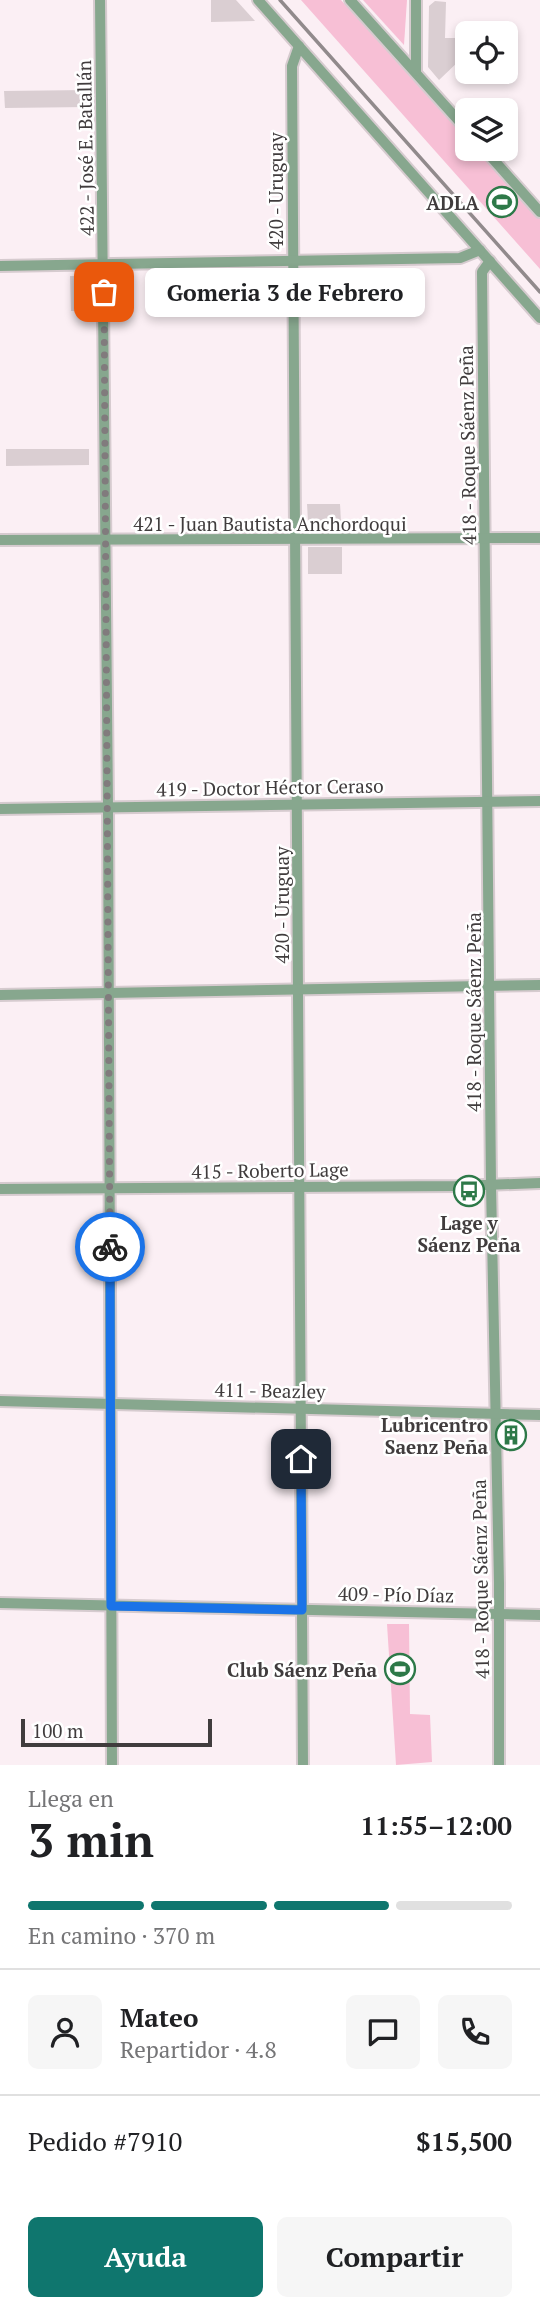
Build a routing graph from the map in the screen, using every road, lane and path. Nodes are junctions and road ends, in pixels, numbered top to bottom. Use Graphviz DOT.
graph roads {
  1 [pos="100,0"];
  2 [pos="258,0"];
  3 [pos="350,0"];
  4 [pos="416,0"];
  5 [pos="299,46"];
  6 [pos="416,71"];
  7 [pos="455,116"];
  8 [pos="495,161"];
  9 [pos="540,212"];
  10 [pos="480,250"];
  11 [pos="292,261"];
  12 [pos="490,261"];
  13 [pos="103,264"];
  14 [pos="0,266"];
  15 [pos="540,318"];
  16 [pos="540,538"];
  17 [pos="0,540"];
  18 [pos="294,540"];
  19 [pos="486,540"];
  20 [pos="106,542"];
  21 [pos="488,802"];
  22 [pos="540,802"];
  23 [pos="298,804"];
  24 [pos="108,806"];
  25 [pos="0,808"];
  26 [pos="540,985"];
  27 [pos="491,986"];
  28 [pos="298,990"];
  29 [pos="108,993"];
  30 [pos="0,995"];
  31 [pos="540,1183"];
  32 [pos="491,1185"];
  33 [pos="299,1187"];
  34 [pos="0,1189"];
  35 [pos="110,1189"];
  36 [pos="0,1401"];
  37 [pos="111,1404"];
  38 [pos="301,1408"];
  39 [pos="495,1414"];
  40 [pos="540,1415"];
  41 [pos="0,1603"];
  42 [pos="111,1606"];
  43 [pos="302,1610"];
  44 [pos="499,1614"];
  45 [pos="540,1615"];
  46 [pos="112,1765"];
  47 [pos="303,1765"];
  48 [pos="499,1765"];
  1 -- 13 [label="street, 422 - José E. Batallán"];
  2 -- 5 [label="street"];
  3 -- 6 [label="street"];
  4 -- 6 [label="street"];
  5 -- 10 [label="street"];
  5 -- 11 [label="street, 420 - Uruguay"];
  6 -- 7 [label="street"];
  8 -- 9 [label="street"];
  10 -- 11 [label="street"];
  10 -- 12 [label="street"];
  11 -- 13 [label="street"];
  11 -- 18 [label="street, 420 - Uruguay"];
  12 -- 15 [label="street"];
  12 -- 19 [label="street, 418 - Roque Sáenz Peña"];
  13 -- 14 [label="street"];
  13 -- 20 [label="street, 422 - José E. Batallán"];
  16 -- 19 [label="street, 421 - Juan Bautista Anchordoqui"];
  17 -- 20 [label="street, 421 - Juan Bautista Anchordoqui"];
  18 -- 19 [label="street, 421 - Juan Bautista Anchordoqui"];
  18 -- 20 [label="street, 421 - Juan Bautista Anchordoqui"];
  18 -- 23 [label="street, 420 - Uruguay"];
  19 -- 21 [label="street, 418 - Roque Sáenz Peña"];
  20 -- 24 [label="street, 422 - José E. Batallán"];
  21 -- 22 [label="street, 419 - Doctor Héctor Ceraso"];
  21 -- 23 [label="street, 419 - Doctor Héctor Ceraso"];
  21 -- 27 [label="street, 418 - Roque Sáenz Peña"];
  23 -- 24 [label="street, 419 - Doctor Héctor Ceraso"];
  23 -- 28 [label="street, 420 - Uruguay"];
  24 -- 25 [label="street, 419 - Doctor Héctor Ceraso"];
  24 -- 29 [label="street, 422 - José E. Batallán"];
  26 -- 27 [label="street"];
  27 -- 28 [label="street"];
  27 -- 32 [label="street, 418 - Roque Sáenz Peña"];
  28 -- 29 [label="street"];
  28 -- 33 [label="street, 420 - Uruguay"];
  29 -- 30 [label="street"];
  29 -- 35 [label="street, 422 - José E. Batallán"];
  31 -- 32 [label="street, 415 - Roberto Lage"];
  32 -- 33 [label="street, 415 - Roberto Lage"];
  32 -- 39 [label="street, 418 - Roque Sáenz Peña"];
  33 -- 35 [label="street, 415 - Roberto Lage"];
  33 -- 38 [label="street, 420 - Uruguay"];
  34 -- 35 [label="street, 415 - Roberto Lage"];
  35 -- 37 [label="street, 422 - José E. Batallán"];
  36 -- 37 [label="street, 411 - Beazley"];
  37 -- 38 [label="street, 411 - Beazley"];
  37 -- 42 [label="street, 422 - José E. Batallán"];
  38 -- 39 [label="street, 411 - Beazley"];
  38 -- 43 [label="street, 420 - Uruguay"];
  39 -- 40 [label="street, 411 - Beazley"];
  39 -- 44 [label="street, 418 - Roque Sáenz Peña"];
  41 -- 42 [label="street, 409 - Pío Díaz"];
  42 -- 43 [label="street, 409 - Pío Díaz"];
  42 -- 46 [label="street, 422 - José E. Batallán"];
  43 -- 44 [label="street, 409 - Pío Díaz"];
  43 -- 47 [label="street, 420 - Uruguay"];
  44 -- 45 [label="street, 409 - Pío Díaz"];
  44 -- 48 [label="street, 418 - Roque Sáenz Peña"];
}
